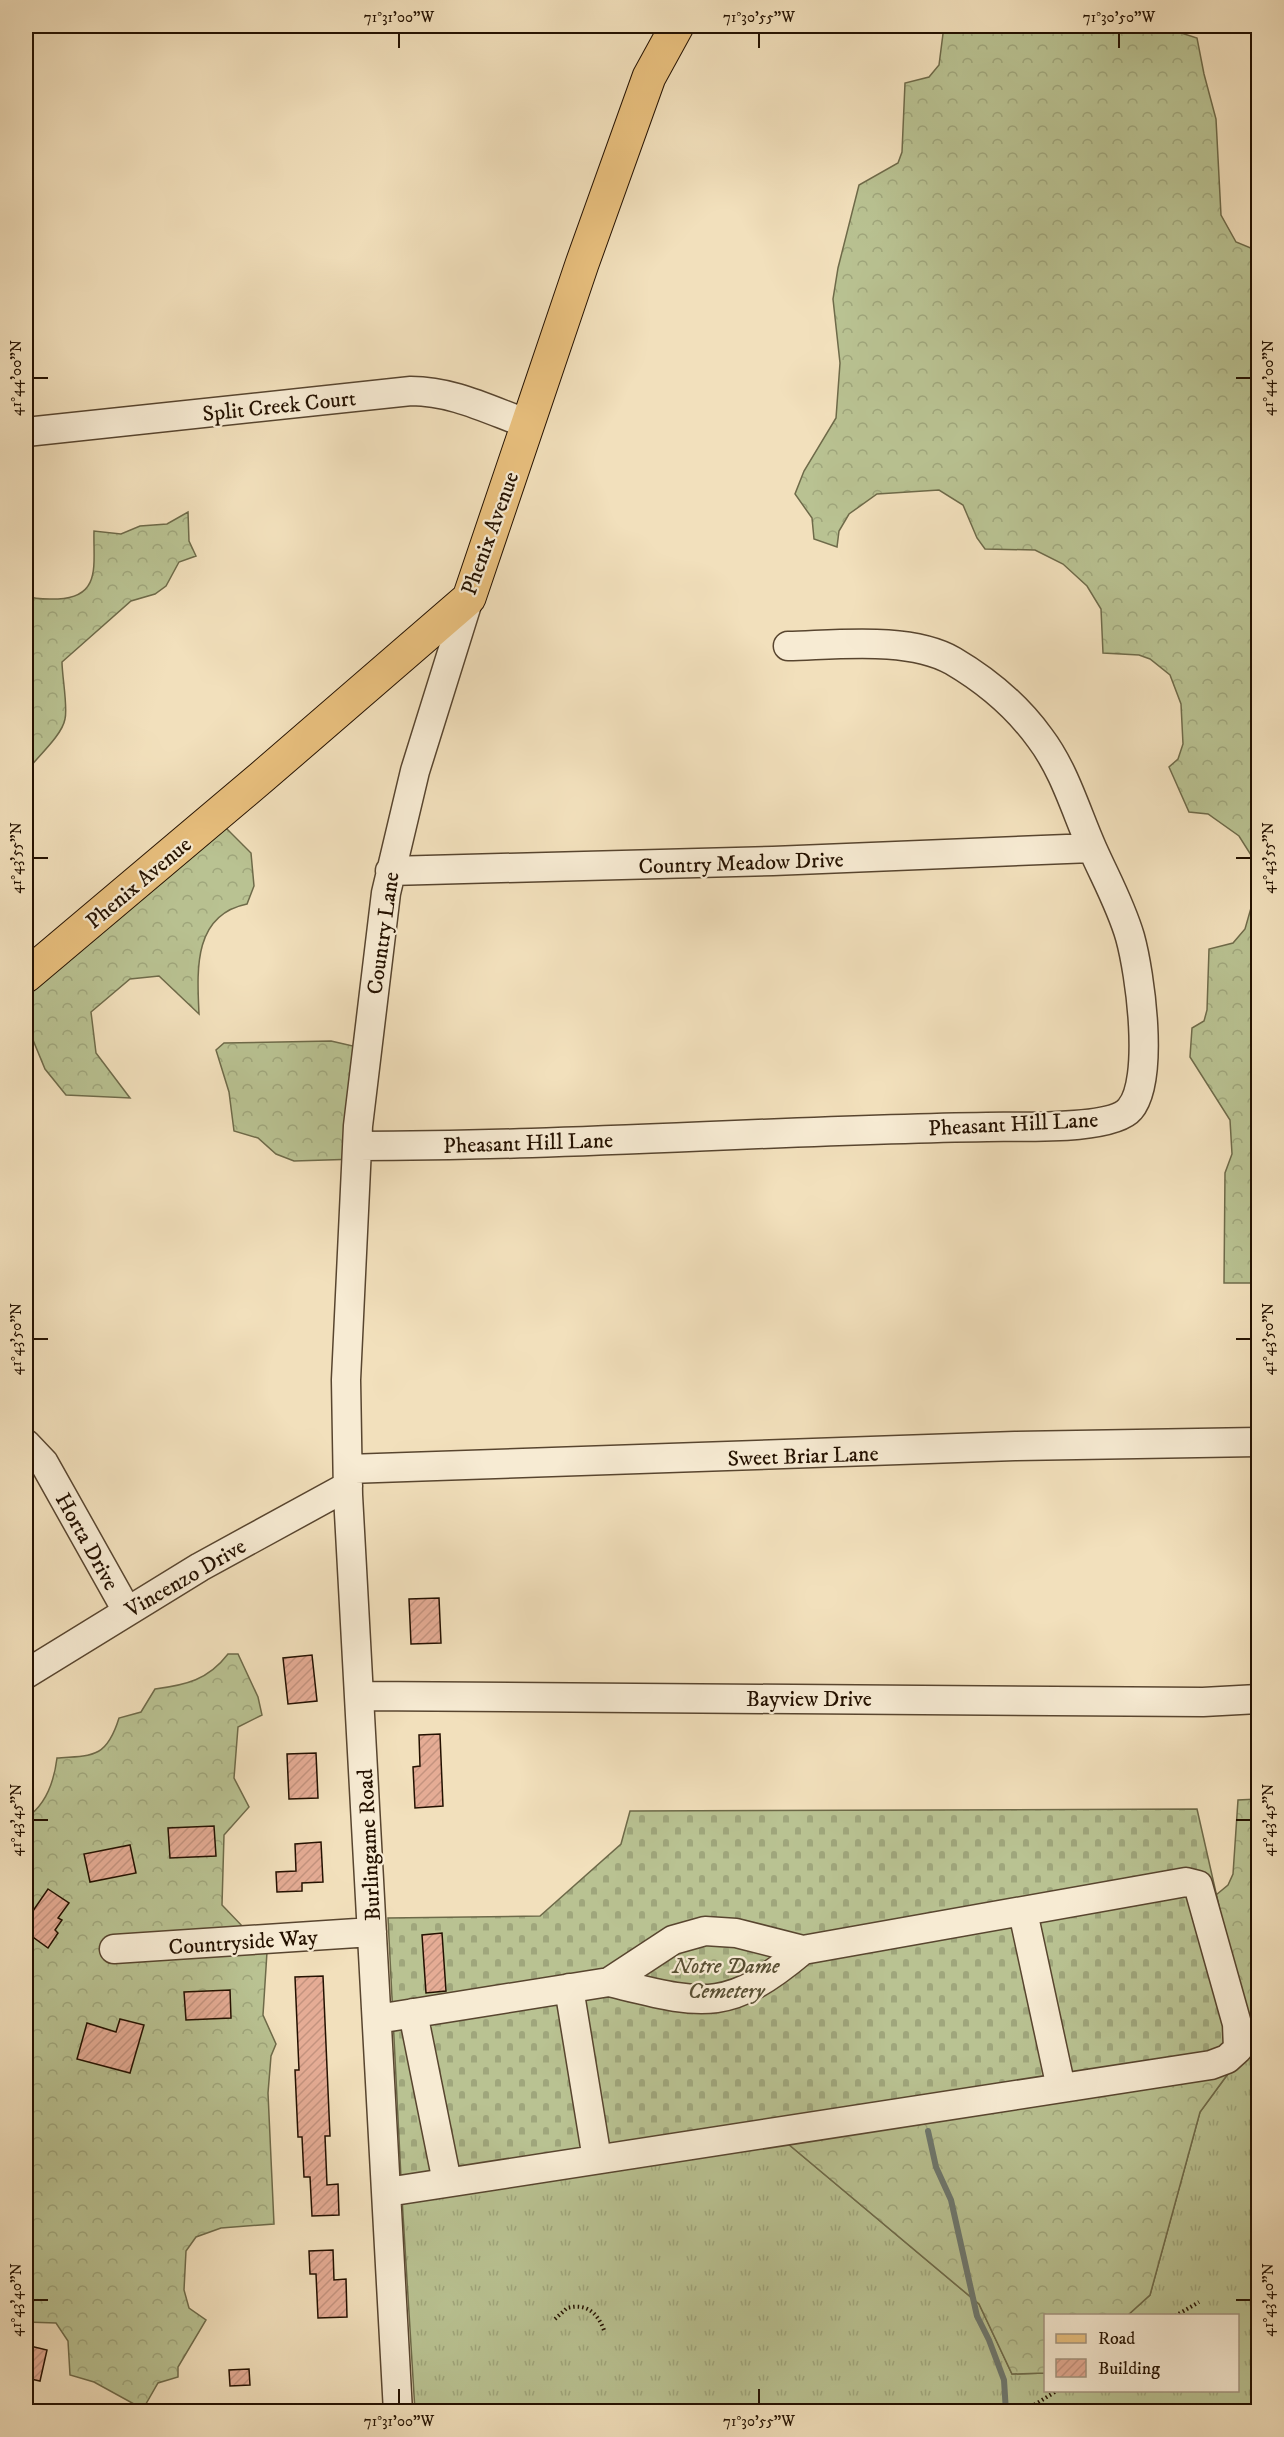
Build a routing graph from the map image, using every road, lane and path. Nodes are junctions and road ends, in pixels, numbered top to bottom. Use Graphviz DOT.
graph roads {
  1 [pos="677,26"];
  2 [pos="528,424"];
  3 [pos="26,432"];
  4 [pos="469,598"];
  5 [pos="788,646"];
  6 [pos="1092,848"];
  7 [pos="390,872"];
  8 [pos="26,976"];
  9 [pos="358,1146"];
  10 [pos="350,1278"];
  11 [pos="1258,1442"];
  12 [pos="26,1444"];
  13 [pos="348,1477"];
  14 [pos="127,1611"];
  15 [pos="26,1674"];
  16 [pos="360,1696"];
  17 [pos="1258,1699"];
  18 [pos="1023,1912"];
  19 [pos="372,1932"];
  20 [pos="114,1949"];
  21 [pos="803,1950"];
  22 [pos="609,1982"];
  23 [pos="568,1988"];
  24 [pos="412,2013"];
  25 [pos="377,2019"];
  26 [pos="1060,2088"];
  27 [pos="597,2159"];
  28 [pos="447,2182"];
  29 [pos="387,2192"];
  30 [pos="1199,2302"];
  31 [pos="1178,2314"];
  32 [pos="555,2319"];
  33 [pos="604,2330"];
  34 [pos="1056,2392"];
  35 [pos="398,2412"];
  36 [pos="1023,2412"];
  1 -- 2 [label="main road, Phenix Avenue"];
  2 -- 3 [label="street, Split Creek Court"];
  2 -- 4 [label="main road, Phenix Avenue"];
  4 -- 7 [label="street, Country Lane"];
  4 -- 8 [label="main road, Phenix Avenue"];
  5 -- 6 [label="street, Pheasant Hill Lane"];
  6 -- 7 [label="street, Country Meadow Drive"];
  6 -- 9 [label="street, Pheasant Hill Lane"];
  7 -- 9 [label="street, Country Lane"];
  9 -- 10 [label="street, Country Lane"];
  10 -- 13 [label="street, Burlingame Road"];
  11 -- 13 [label="street, Sweet Briar Lane"];
  12 -- 14 [label="street, Horta Drive"];
  13 -- 14 [label="street, Vincenzo Drive"];
  13 -- 16 [label="street, Burlingame Road"];
  14 -- 15 [label="street, Vincenzo Drive"];
  16 -- 17 [label="street, Bayview Drive"];
  16 -- 19 [label="street, Burlingame Road"];
  18 -- 21 [label="street"];
  18 -- 26 [label="street"];
  18 -- 26 [label="street"];
  19 -- 20 [label="street, Countryside Way"];
  19 -- 25 [label="street, Burlingame Road"];
  21 -- 22 [label="street"];
  21 -- 22 [label="street"];
  22 -- 23 [label="street"];
  23 -- 24 [label="street"];
  23 -- 27 [label="street"];
  24 -- 25 [label="street"];
  24 -- 28 [label="street"];
  25 -- 29 [label="street, Burlingame Road"];
  26 -- 27 [label="street"];
  27 -- 28 [label="street"];
  28 -- 29 [label="street"];
  29 -- 35 [label="street, Burlingame Road"];
  30 -- 31 [label="path"];
  32 -- 33 [label="path"];
  34 -- 36 [label="path"];
}
